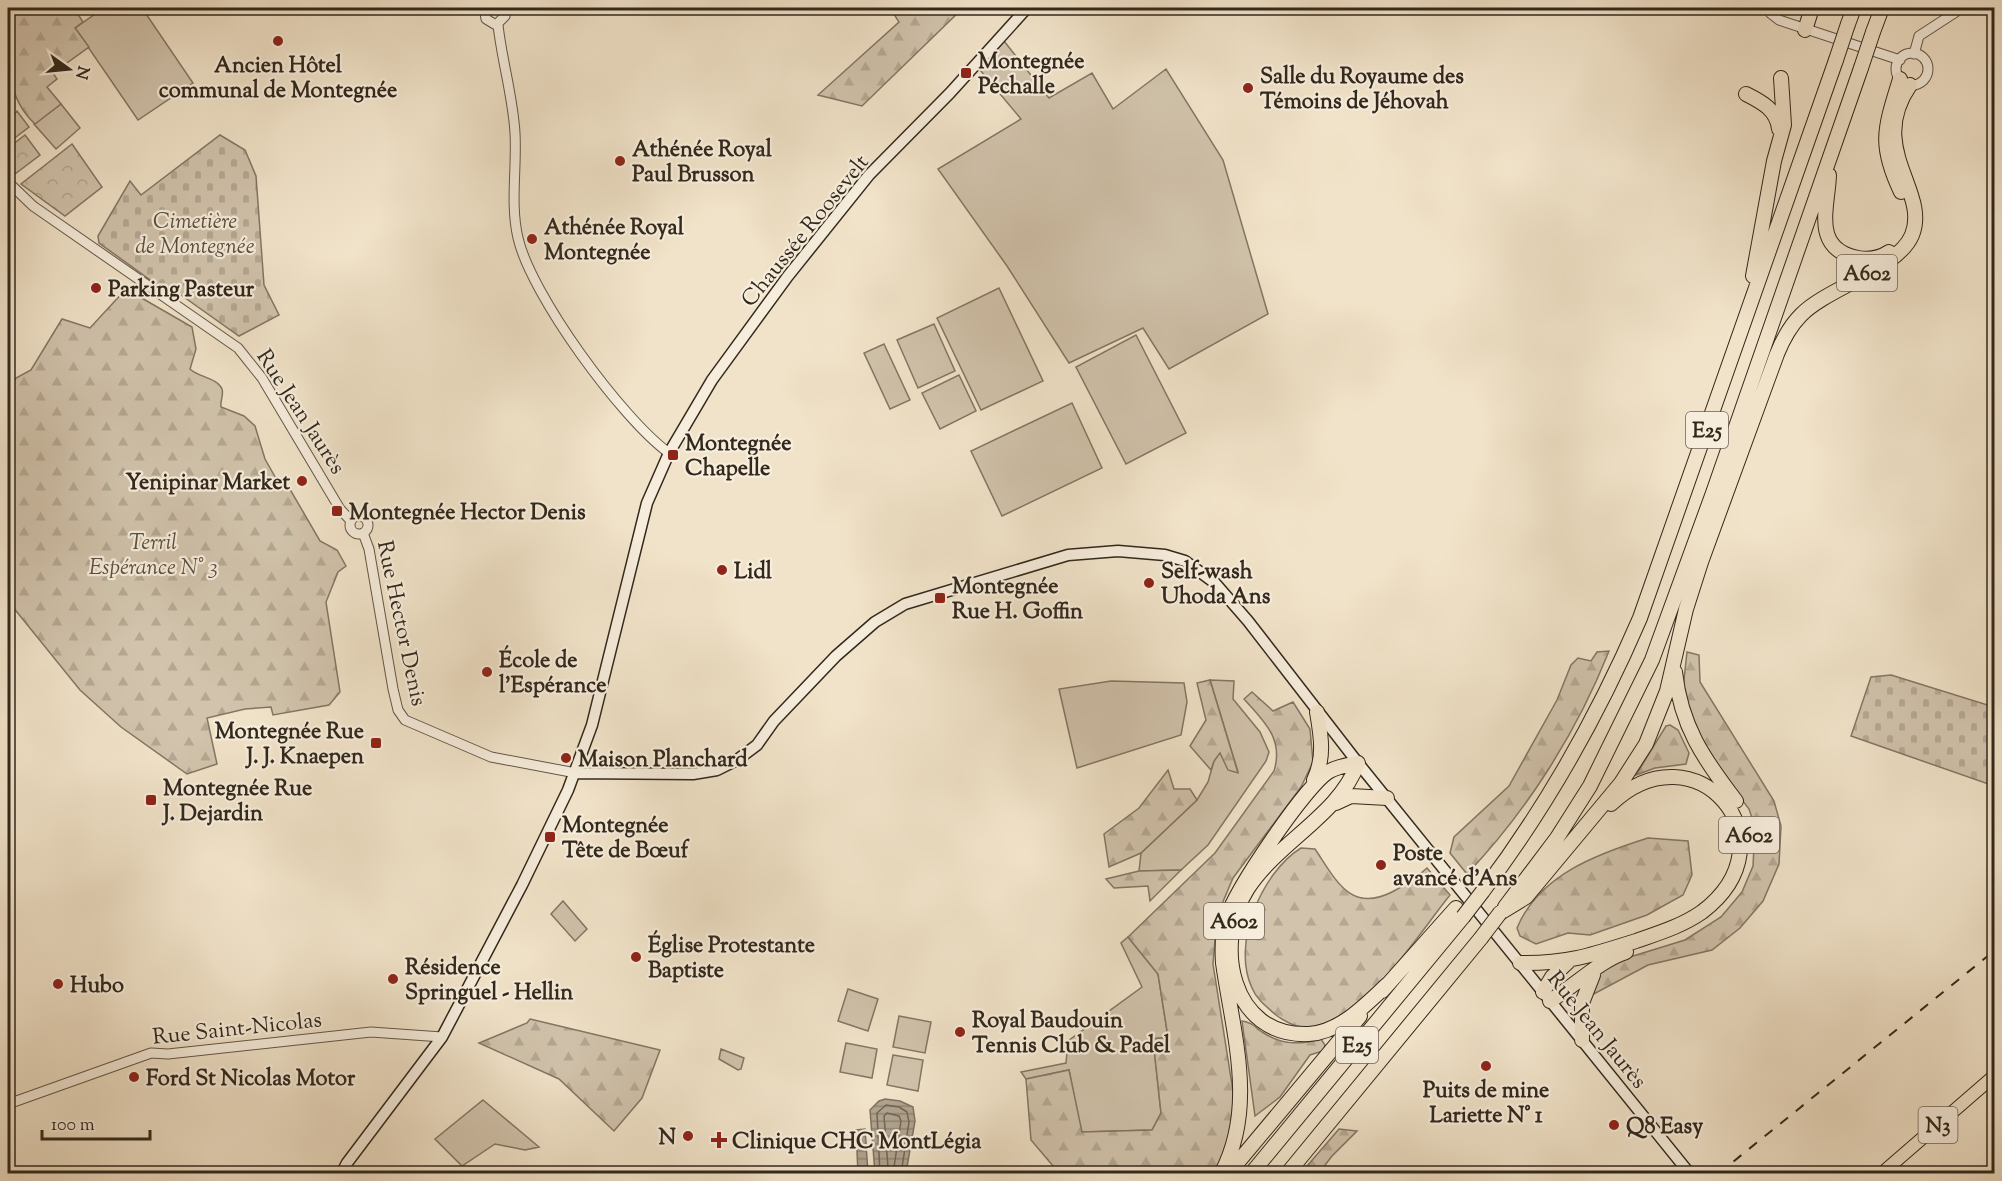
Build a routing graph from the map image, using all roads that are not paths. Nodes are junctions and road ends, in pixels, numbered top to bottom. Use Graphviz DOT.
graph roads {
  1 [pos="486,8"];
  2 [pos="501,8"];
  3 [pos="1027,8"];
  4 [pos="1770,8"];
  5 [pos="1812,8"];
  6 [pos="1854,8"];
  7 [pos="1882,8"];
  8 [pos="1962,8"];
  9 [pos="498,25"];
  10 [pos="1805,30"];
  11 [pos="1914,54"];
  12 [pos="1900,60"];
  13 [pos="1781,78"];
  14 [pos="1905,82"];
  15 [pos="1746,94"];
  16 [pos="1780,137"];
  17 [pos="1829,160"];
  18 [pos="8,182"];
  19 [pos="1750,305"];
  20 [pos="1755,374"];
  21 [pos="1744,440"];
  22 [pos="669,453"];
  23 [pos="351,521"];
  24 [pos="363,533"];
  25 [pos="1695,561"];
  26 [pos="1674,663"];
  27 [pos="1317,712"];
  28 [pos="1358,763"];
  29 [pos="576,773"];
  30 [pos="1310,789"];
  31 [pos="1387,798"];
  32 [pos="1334,804"];
  33 [pos="1590,824"];
  34 [pos="1460,912"];
  35 [pos="1500,913"];
  36 [pos="1569,962"];
  37 [pos="1520,963"];
  38 [pos="1595,970"];
  39 [pos="1388,984"];
  40 [pos="1546,997"];
  41 [pos="442,1037"];
  42 [pos="1582,1040"];
  43 [pos="1995,1076"];
  44 [pos="8,1104"];
  45 [pos="341,1173"];
  46 [pos="1221,1173"];
  47 [pos="1228,1173"];
  48 [pos="1251,1173"];
  49 [pos="1287,1173"];
  50 [pos="1689,1173"];
  51 [pos="1881,1173"];
  1 -- 9 [label="street"];
  2 -- 9 [label="street"];
  3 -- 22 [label="main road, Chaussée Roosevelt"];
  4 -- 10 [label="street"];
  5 -- 10 [label="highway"];
  6 -- 19 [label="highway, E25, bridge"];
  7 -- 17 [label="highway, E25, bridge"];
  8 -- 11 [label="street"];
  9 -- 22 [label="street"];
  10 -- 12 [label="street"];
  11 -- 12 [label="street"];
  11 -- 14 [label="street"];
  12 -- 14 [label="street"];
  13 -- 16 [label="highway"];
  14 -- 17 [label="highway, A602"];
  14 -- 21 [label="highway, A602"];
  15 -- 16 [label="highway"];
  16 -- 19 [label="highway"];
  17 -- 20 [label="highway, E25"];
  18 -- 23 [label="street, Rue Jean Jaurès"];
  19 -- 34 [label="highway, E25, bridge"];
  20 -- 21 [label="highway, A602"];
  20 -- 25 [label="highway, E25"];
  21 -- 25 [label="highway, A602"];
  22 -- 29 [label="main road, Chaussée Roosevelt"];
  23 -- 24 [label="street"];
  23 -- 24 [label="street"];
  24 -- 29 [label="street, Rue Hector Denis"];
  25 -- 26 [label="highway, A602"];
  25 -- 35 [label="highway, E25"];
  26 -- 33 [label="highway, A602"];
  26 -- 38 [label="highway, A602"];
  27 -- 28 [label="main road, Rue Jean Jaurès"];
  27 -- 29 [label="main road, Rue Jean Jaurès"];
  27 -- 30 [label="highway, A602"];
  28 -- 30 [label="highway, A602"];
  28 -- 31 [label="main road, Rue Jean Jaurès"];
  28 -- 32 [label="highway, A602"];
  29 -- 41 [label="main road, Chaussée Roosevelt"];
  30 -- 46 [label="highway, A602"];
  31 -- 32 [label="highway, A602"];
  31 -- 37 [label="main road, Rue Jean Jaurès"];
  32 -- 39 [label="highway, A602"];
  33 -- 35 [label="highway, A602"];
  33 -- 36 [label="highway, A602"];
  34 -- 39 [label="highway, A602"];
  34 -- 48 [label="highway, E25"];
  35 -- 49 [label="highway, E25, bridge"];
  36 -- 37 [label="highway, A602"];
  36 -- 40 [label="highway, A602"];
  37 -- 40 [label="main road, Rue Jean Jaurès"];
  38 -- 40 [label="highway, A602"];
  38 -- 42 [label="highway"];
  39 -- 47 [label="highway"];
  40 -- 42 [label="main road, Rue Jean Jaurès"];
  41 -- 44 [label="street, Rue Saint-Nicolas"];
  41 -- 45 [label="main road, Chaussée Roosevelt"];
  42 -- 50 [label="main road, Rue Jean Jaurès"];
  43 -- 51 [label="main road, N3"];
}
